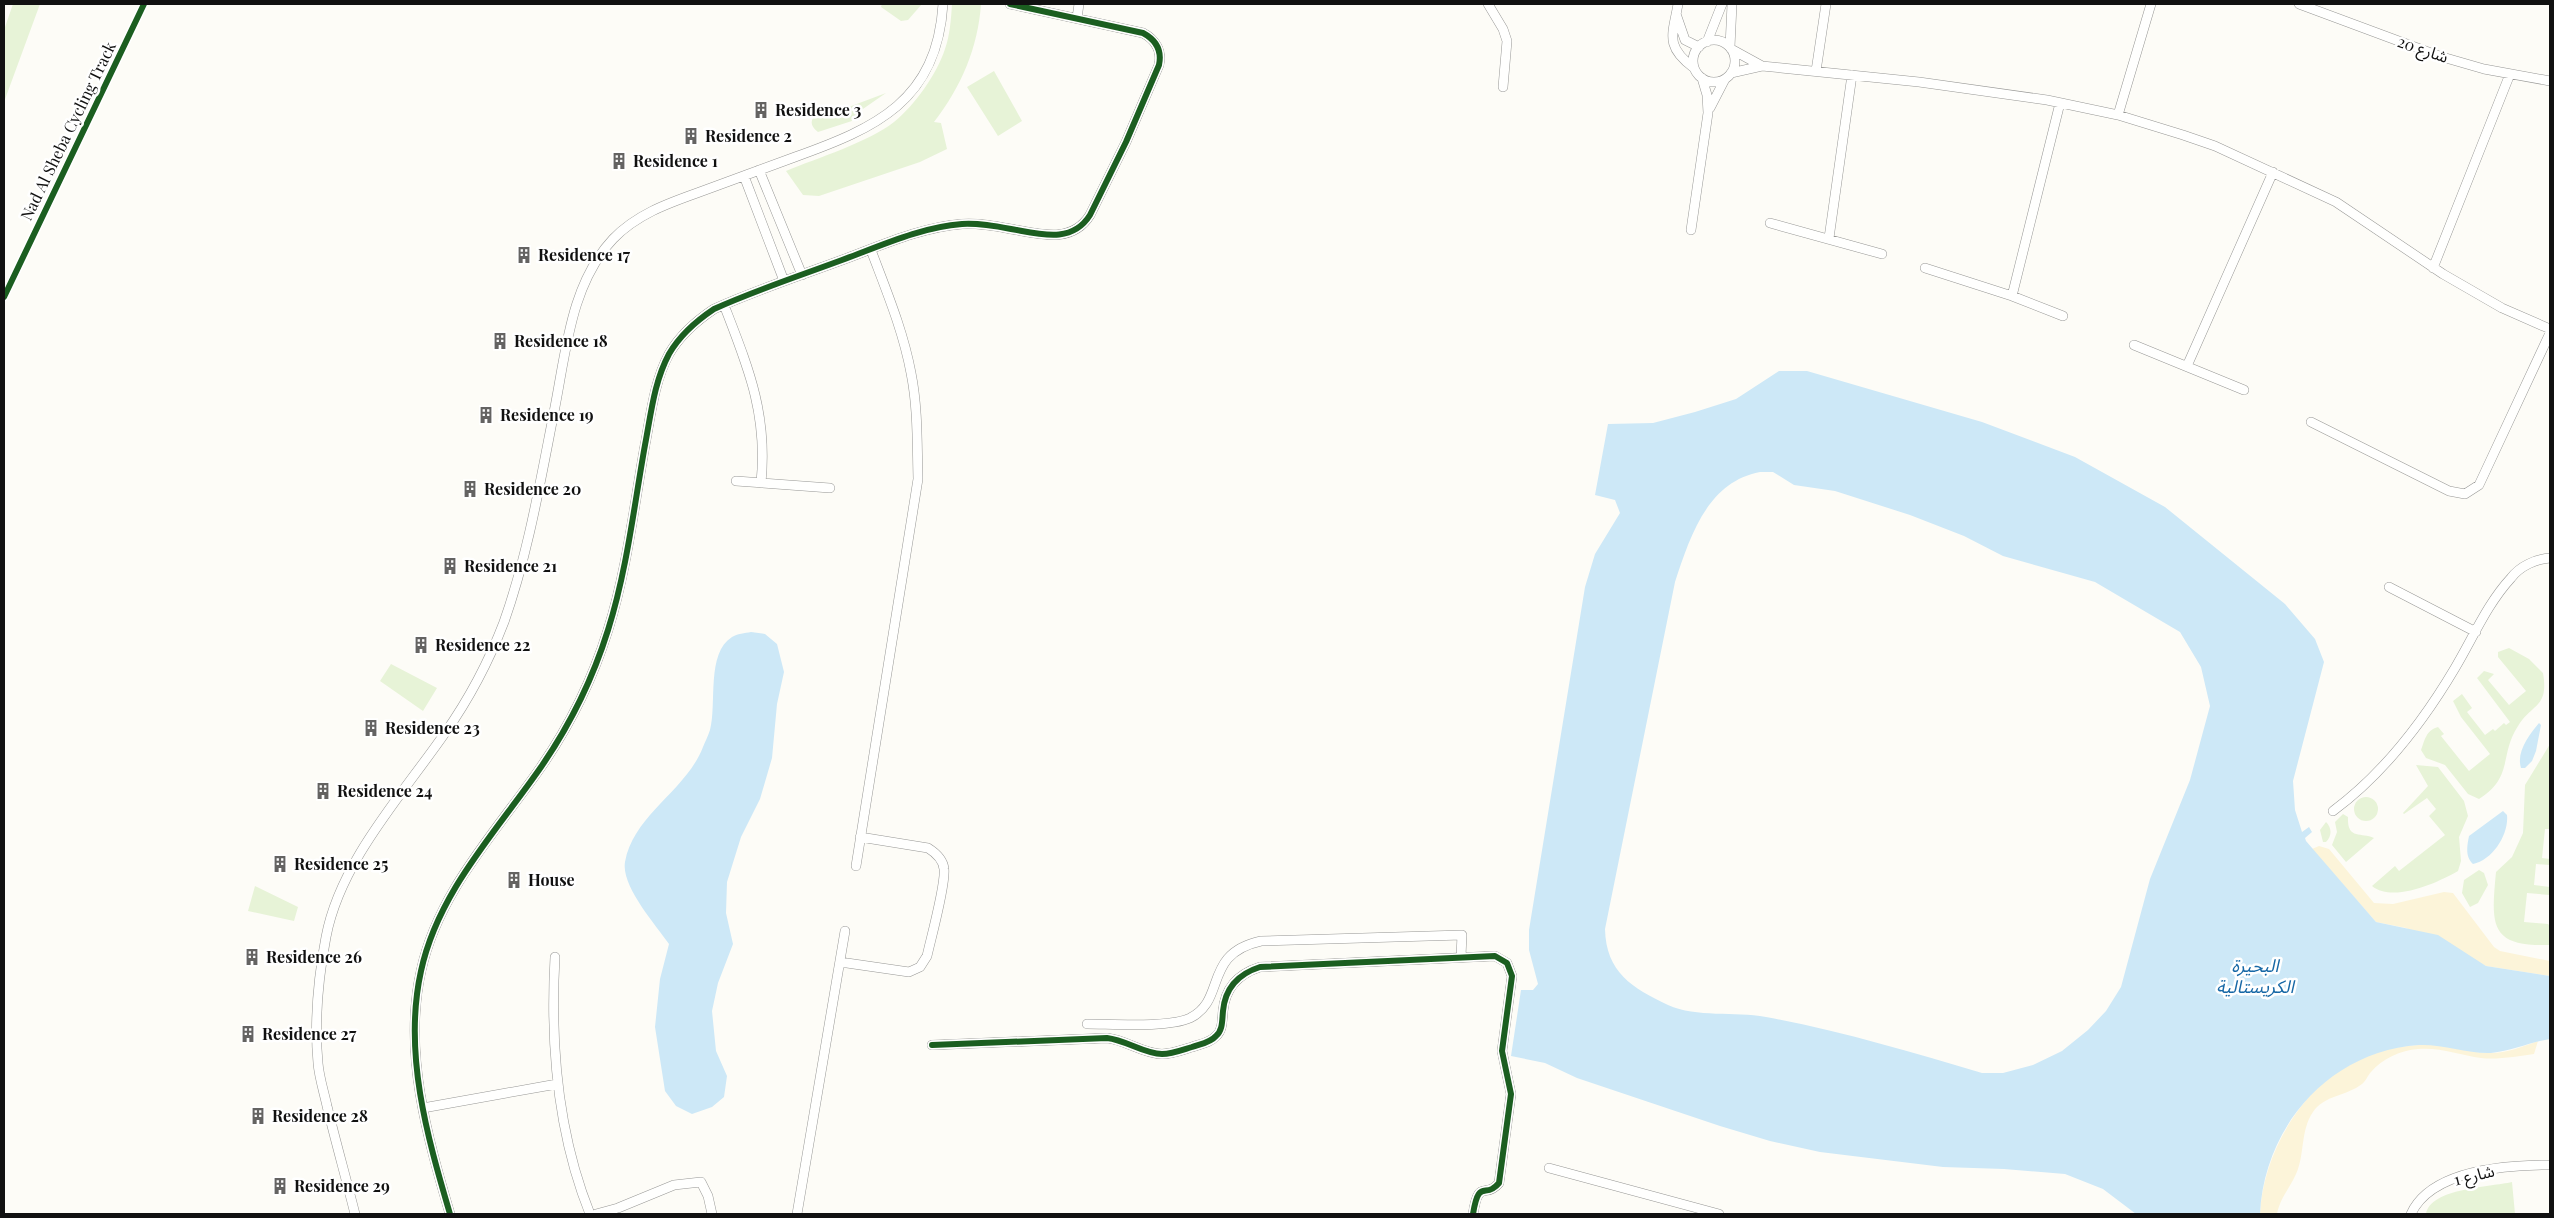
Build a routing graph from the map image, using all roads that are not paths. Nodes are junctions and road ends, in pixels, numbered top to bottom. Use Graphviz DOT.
graph roads {
  1 [pos="943,4"];
  2 [pos="1010,4"];
  3 [pos="1079,4"];
  4 [pos="1488,4"];
  5 [pos="1678,4"];
  6 [pos="1722,4"];
  7 [pos="1732,4"];
  8 [pos="1826,4"];
  9 [pos="2151,4"];
  10 [pos="2299,4"];
  11 [pos="1028,6"];
  12 [pos="1676,14"];
  13 [pos="1077,18"];
  14 [pos="1703,44"];
  15 [pos="1731,48"];
  16 [pos="1762,66"];
  17 [pos="1694,68"];
  18 [pos="1816,71"];
  19 [pos="2510,74"];
  20 [pos="1852,75"];
  21 [pos="1728,76"];
  22 [pos="1702,78"];
  23 [pos="2550,81"];
  24 [pos="1503,87"];
  25 [pos="2060,103"];
  26 [pos="1708,113"];
  27 [pos="2118,115"];
  28 [pos="759,170"];
  29 [pos="2273,172"];
  30 [pos="744,176"];
  31 [pos="1770,223"];
  32 [pos="782,225"];
  33 [pos="1691,230"];
  34 [pos="765,232"];
  35 [pos="1829,238"];
  36 [pos="871,250"];
  37 [pos="1882,254"];
  38 [pos="1924,268"];
  39 [pos="2434,268"];
  40 [pos="802,275"];
  41 [pos="784,281"];
  42 [pos="2012,296"];
  43 [pos="724,304"];
  44 [pos="2063,316"];
  45 [pos="2550,329"];
  46 [pos="2550,333"];
  47 [pos="2134,345"];
  48 [pos="2187,366"];
  49 [pos="2244,390"];
  50 [pos="2311,422"];
  51 [pos="736,481"];
  52 [pos="761,483"];
  53 [pos="830,488"];
  54 [pos="2550,558"];
  55 [pos="2389,586"];
  56 [pos="2476,632"];
  57 [pos="2333,812"];
  58 [pos="860,837"];
  59 [pos="856,866"];
  60 [pos="845,931"];
  61 [pos="1461,956"];
  62 [pos="555,957"];
  63 [pos="840,962"];
  64 [pos="1087,1024"];
  65 [pos="932,1045"];
  66 [pos="557,1084"];
  67 [pos="423,1108"];
  68 [pos="2550,1165"];
  69 [pos="1549,1168"];
  70 [pos="355,1214"];
  71 [pos="450,1214"];
  72 [pos="590,1214"];
  73 [pos="596,1214"];
  74 [pos="712,1214"];
  75 [pos="797,1214"];
  76 [pos="1472,1214"];
  77 [pos="1720,1214"];
  78 [pos="2411,1214"];
  1 -- 28 [label="street"];
  2 -- 11 [label="street"];
  3 -- 13 [label="street"];
  4 -- 24 [label="street"];
  5 -- 12 [label="street"];
  6 -- 14 [label="street"];
  7 -- 15 [label="street"];
  8 -- 18 [label="street"];
  9 -- 27 [label="street"];
  10 -- 19 [label="street, شارع 20"];
  11 -- 13 [label="street"];
  12 -- 14 [label="street"];
  12 -- 17 [label="street"];
  13 -- 36 [label="street"];
  14 -- 15 [label="street"];
  14 -- 17 [label="street"];
  15 -- 16 [label="street"];
  15 -- 21 [label="street"];
  16 -- 18 [label="street"];
  16 -- 21 [label="street"];
  17 -- 22 [label="street"];
  18 -- 20 [label="street"];
  19 -- 23 [label="street, شارع 20"];
  19 -- 39 [label="street"];
  20 -- 25 [label="street"];
  20 -- 35 [label="street"];
  21 -- 22 [label="street"];
  21 -- 26 [label="street"];
  22 -- 26 [label="street"];
  25 -- 27 [label="street"];
  25 -- 42 [label="street"];
  26 -- 33 [label="street"];
  27 -- 29 [label="street"];
  28 -- 30 [label="street"];
  28 -- 32 [label="street"];
  29 -- 39 [label="street"];
  29 -- 48 [label="street"];
  30 -- 34 [label="street"];
  30 -- 70 [label="street"];
  31 -- 35 [label="street"];
  32 -- 34 [label="street"];
  32 -- 40 [label="street"];
  34 -- 41 [label="street"];
  35 -- 37 [label="street"];
  36 -- 40 [label="street"];
  36 -- 58 [label="street"];
  38 -- 42 [label="street"];
  39 -- 45 [label="street"];
  40 -- 41 [label="street"];
  41 -- 43 [label="street"];
  42 -- 44 [label="street"];
  43 -- 52 [label="street"];
  43 -- 67 [label="street"];
  46 -- 50 [label="street"];
  47 -- 48 [label="street"];
  48 -- 49 [label="street"];
  51 -- 52 [label="street"];
  52 -- 53 [label="street"];
  54 -- 56 [label="street"];
  55 -- 56 [label="street"];
  56 -- 57 [label="street"];
  58 -- 59 [label="street"];
  58 -- 63 [label="street"];
  60 -- 63 [label="street"];
  61 -- 64 [label="street"];
  61 -- 65 [label="street"];
  61 -- 76 [label="street"];
  62 -- 66 [label="street"];
  63 -- 75 [label="street"];
  66 -- 67 [label="street"];
  66 -- 72 [label="street"];
  67 -- 71 [label="street"];
  68 -- 78 [label="street, شارع 1"];
  69 -- 77 [label="street"];
  73 -- 74 [label="street"];
}
